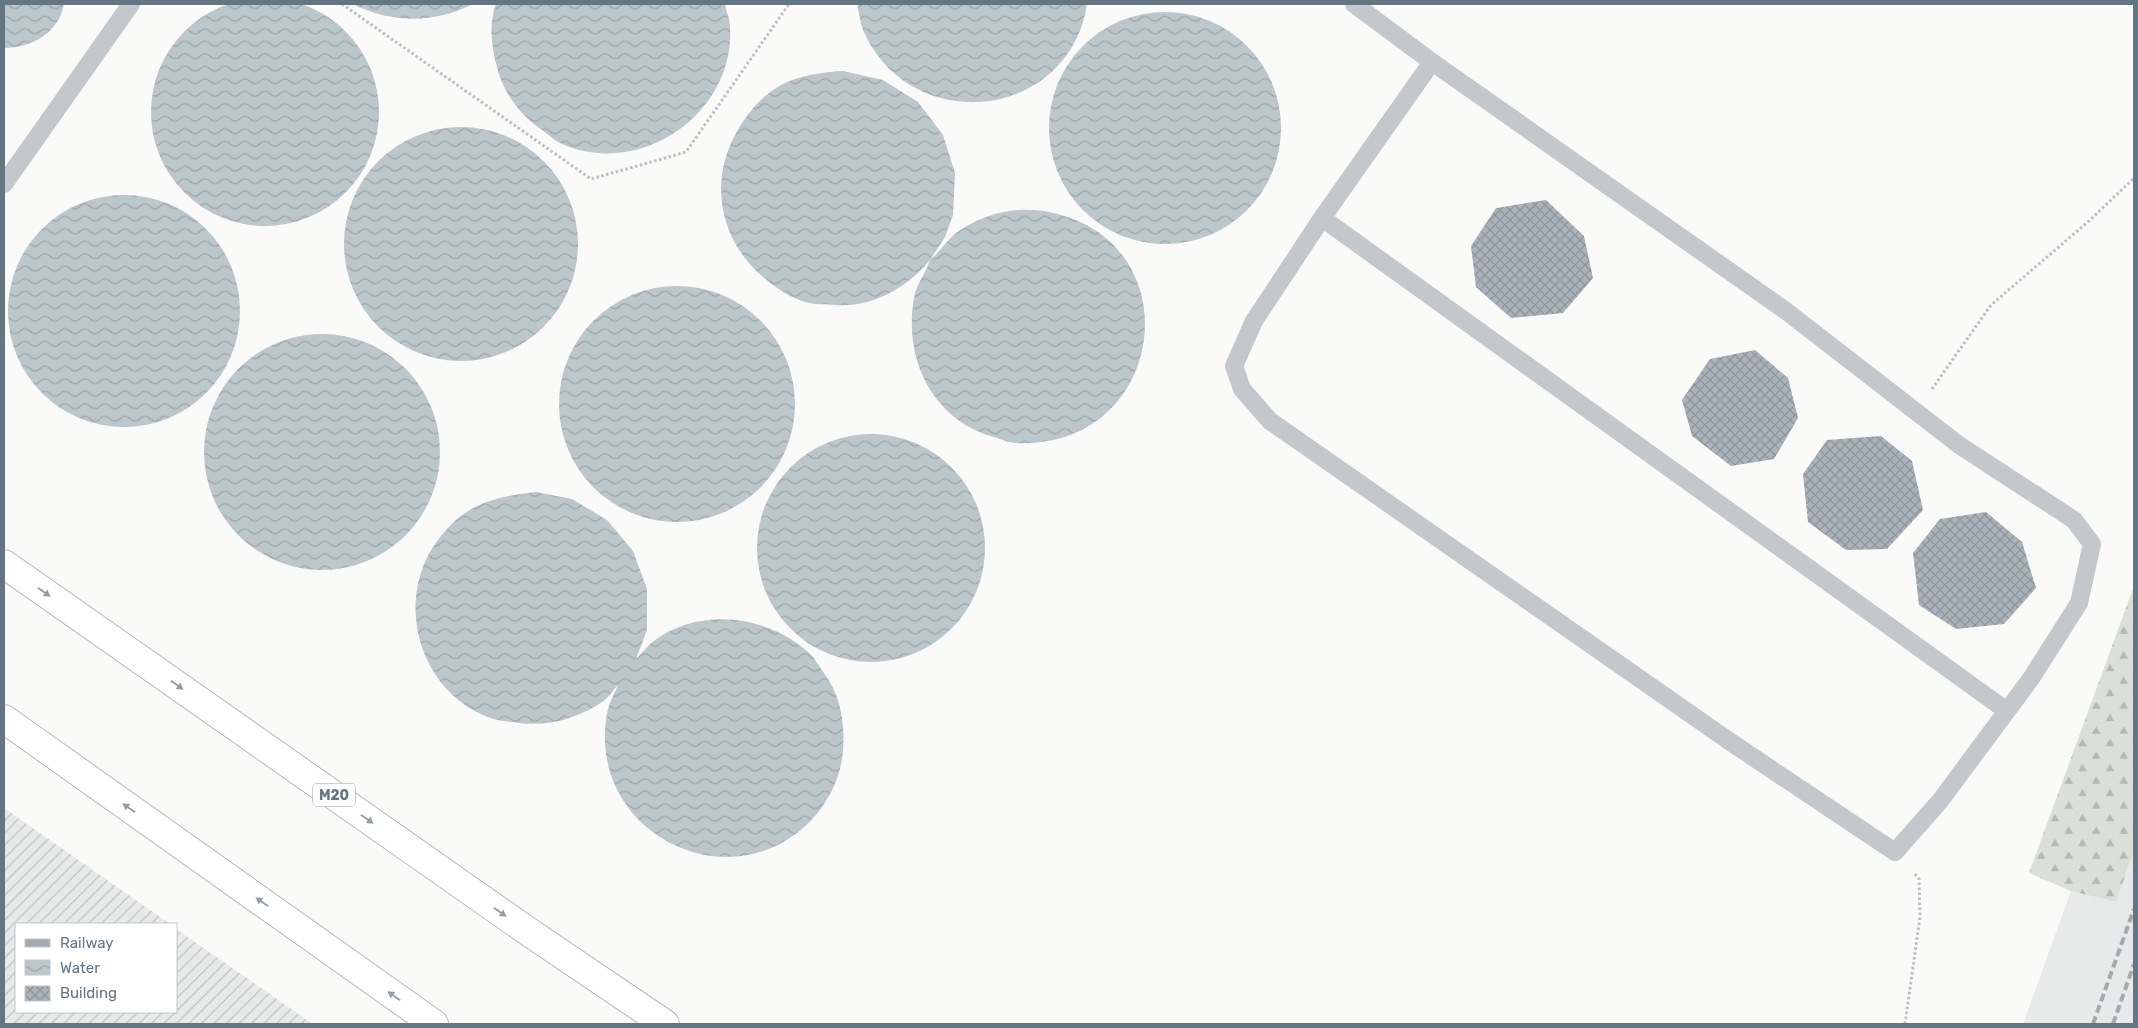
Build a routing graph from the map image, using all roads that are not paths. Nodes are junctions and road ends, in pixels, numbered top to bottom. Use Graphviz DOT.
graph roads {
  1 [pos="131,4"];
  2 [pos="1354,4"];
  3 [pos="1432,62"];
  4 [pos="4,184"];
  5 [pos="1322,218"];
  6 [pos="4,564"];
  7 [pos="2007,711"];
  8 [pos="4,719"];
  9 [pos="434,1024"];
  10 [pos="665,1024"];
  1 -- 4 [label="lane"];
  2 -- 3 [label="lane"];
  3 -- 5 [label="lane"];
  3 -- 7 [label="lane"];
  5 -- 7 [label="lane"];
  5 -- 7 [label="lane"];
  6 -- 10 [label="highway, M20, one-way"];
  9 -- 8 [label="highway, one-way"];
}
